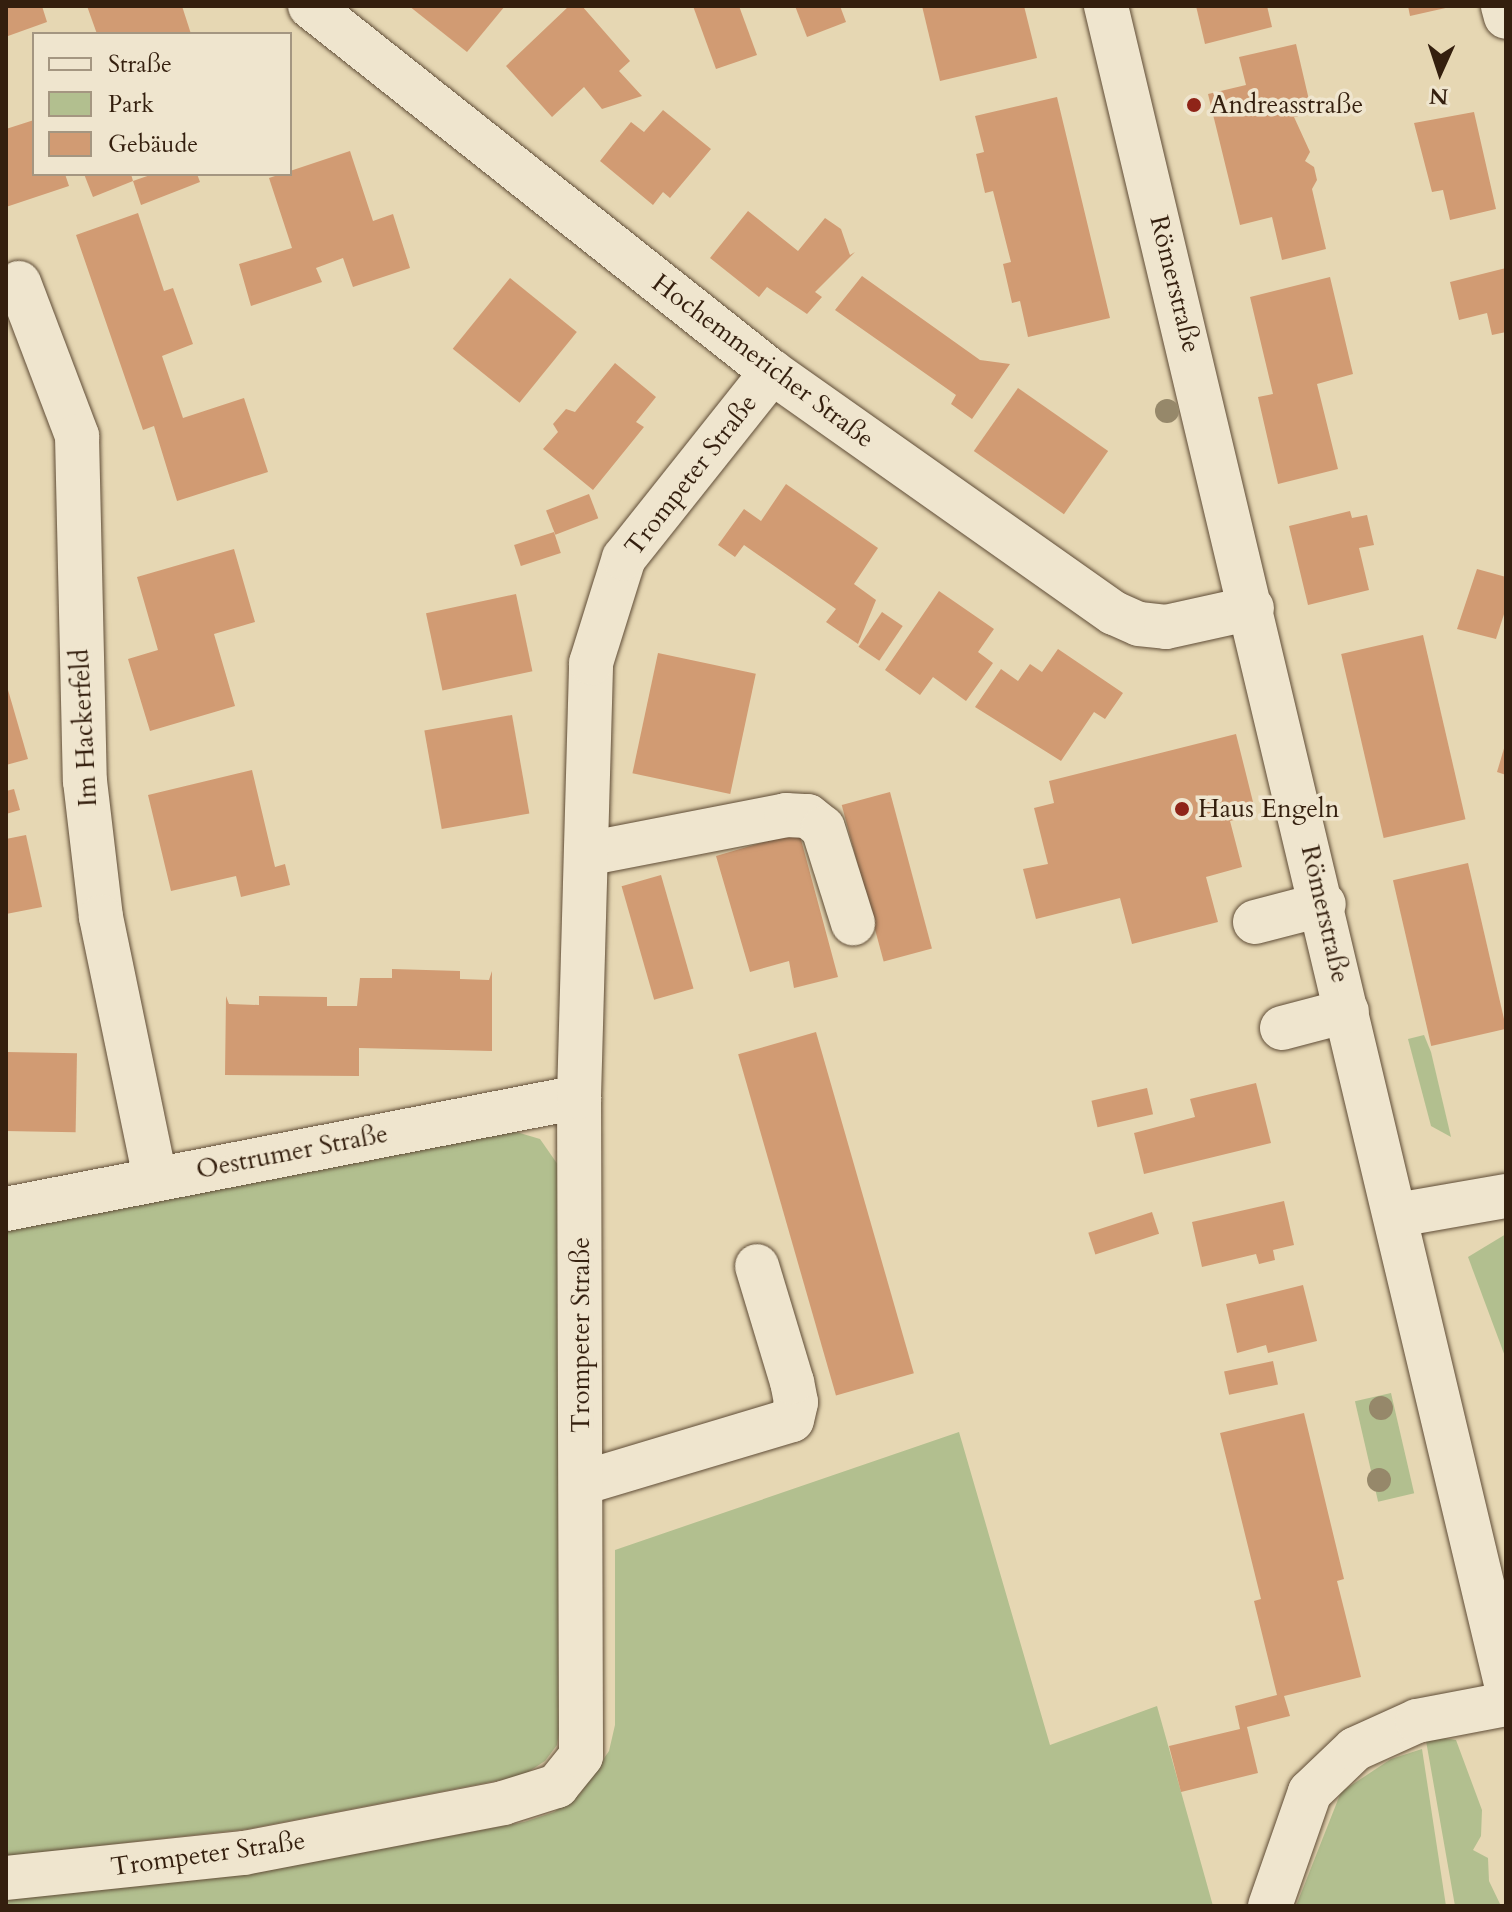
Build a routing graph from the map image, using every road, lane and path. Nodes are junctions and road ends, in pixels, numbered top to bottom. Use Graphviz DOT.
graph roads {
  1 [pos="310,6"];
  2 [pos="1106,6"];
  3 [pos="1503,6"];
  4 [pos="1506,17"];
  5 [pos="19,283"];
  6 [pos="772,372"];
  7 [pos="1252,608"];
  8 [pos="586,854"];
  9 [pos="1324,904"];
  10 [pos="1255,922"];
  11 [pos="853,923"];
  12 [pos="1347,1011"];
  13 [pos="1282,1028"];
  14 [pos="579,1097"];
  15 [pos="155,1178"];
  16 [pos="1506,1196"];
  17 [pos="6,1209"];
  18 [pos="1397,1215"];
  19 [pos="757,1266"];
  20 [pos="582,1483"];
  21 [pos="1506,1684"];
  22 [pos="1506,1704"];
  23 [pos="6,1878"];
  24 [pos="1270,1906"];
  1 -- 6 [label="street, Hochemmericher Straße"];
  2 -- 7 [label="street, Römerstraße"];
  3 -- 4 [label="street"];
  5 -- 15 [label="street, Im Hackerfeld"];
  6 -- 7 [label="street, Hochemmericher Straße"];
  6 -- 8 [label="street, Trompeter Straße"];
  7 -- 9 [label="street, Römerstraße"];
  8 -- 11 [label="street"];
  8 -- 14 [label="street, Trompeter Straße"];
  9 -- 10 [label="street"];
  9 -- 12 [label="street, Römerstraße"];
  12 -- 13 [label="street"];
  12 -- 18 [label="street, Römerstraße"];
  14 -- 15 [label="street, Oestrumer Straße"];
  14 -- 20 [label="street, Trompeter Straße"];
  15 -- 17 [label="street, Oestrumer Straße"];
  16 -- 18 [label="street"];
  18 -- 21 [label="street, Römerstraße"];
  19 -- 20 [label="street"];
  20 -- 23 [label="street, Trompeter Straße"];
  22 -- 24 [label="street"];
}
